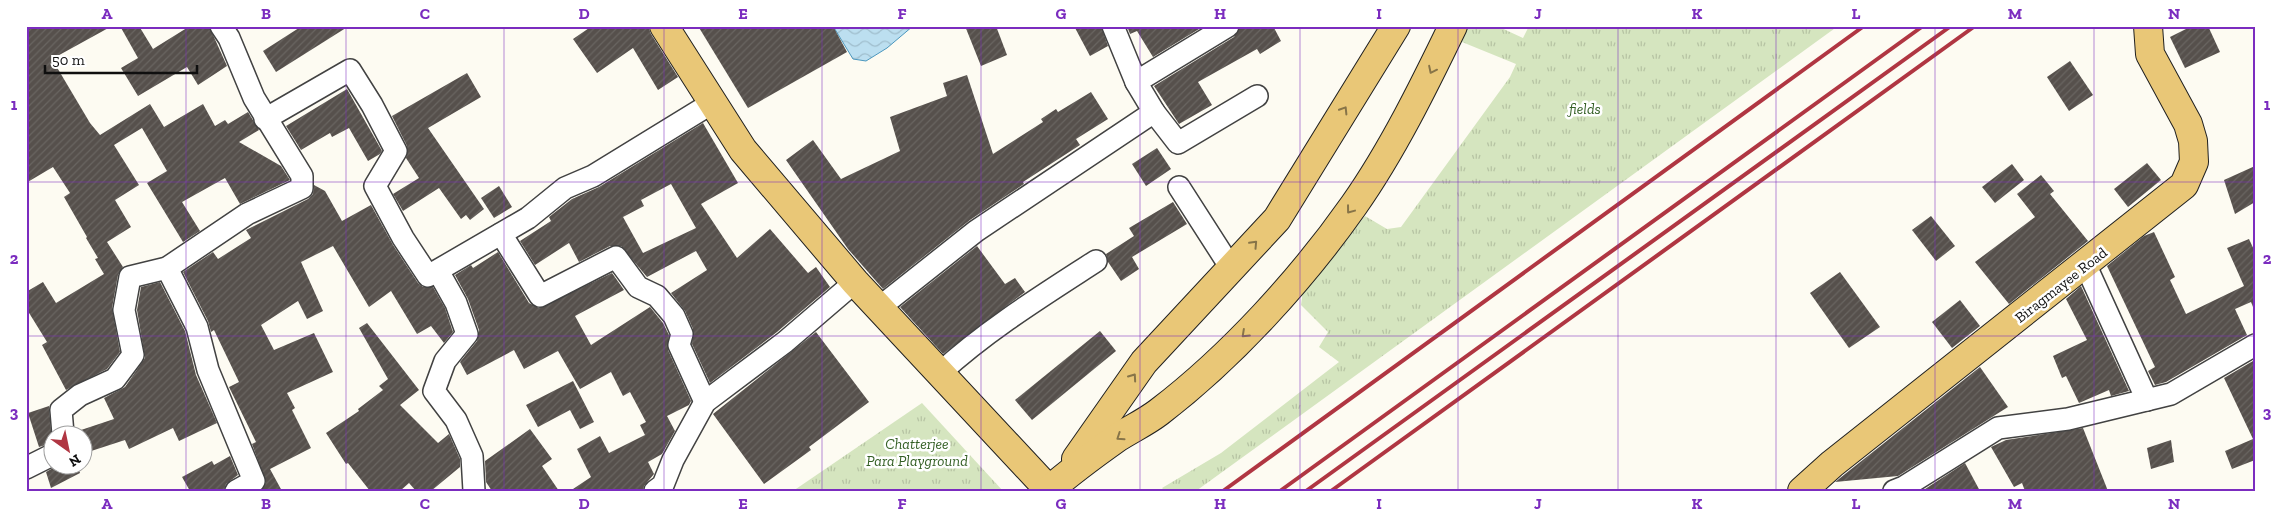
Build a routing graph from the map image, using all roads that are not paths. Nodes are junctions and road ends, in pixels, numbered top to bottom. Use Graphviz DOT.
graph roads {
  1 [pos="221,26"];
  2 [pos="664,26"];
  3 [pos="1113,26"];
  4 [pos="1228,26"];
  5 [pos="1396,26"];
  6 [pos="1453,26"];
  7 [pos="2148,26"];
  8 [pos="1136,82"];
  9 [pos="1257,96"];
  10 [pos="712,102"];
  11 [pos="1154,112"];
  12 [pos="265,119"];
  13 [pos="1179,187"];
  14 [pos="501,234"];
  15 [pos="1096,262"];
  16 [pos="2086,266"];
  17 [pos="167,268"];
  18 [pos="1231,268"];
  19 [pos="438,270"];
  20 [pos="855,282"];
  21 [pos="880,307"];
  22 [pos="2255,345"];
  23 [pos="940,373"];
  24 [pos="2147,400"];
  25 [pos="705,402"];
  26 [pos="63,424"];
  27 [pos="42,460"];
  28 [pos="26,468"];
  29 [pos="1053,486"];
  30 [pos="236,491"];
  31 [pos="474,491"];
  32 [pos="655,491"];
  33 [pos="1802,491"];
  34 [pos="1894,491"];
  1 -- 12 [label="street"];
  2 -- 10 [label="main road"];
  3 -- 8 [label="street"];
  4 -- 8 [label="street"];
  18 -- 5 [label="main road, one-way"];
  6 -- 29 [label="main road, one-way"];
  7 -- 16 [label="main road, Biragmayee Road"];
  8 -- 11 [label="street"];
  9 -- 11 [label="street"];
  10 -- 14 [label="street"];
  10 -- 20 [label="main road"];
  11 -- 21 [label="street"];
  12 -- 17 [label="street"];
  12 -- 19 [label="street"];
  13 -- 18 [label="street"];
  14 -- 19 [label="street"];
  14 -- 25 [label="street"];
  15 -- 23 [label="street"];
  16 -- 24 [label="street"];
  16 -- 33 [label="main road, Biragmayee Road"];
  17 -- 26 [label="street"];
  17 -- 30 [label="street"];
  29 -- 18 [label="main road, one-way"];
  19 -- 31 [label="street"];
  20 -- 21 [label="main road"];
  20 -- 25 [label="street"];
  21 -- 23 [label="main road"];
  22 -- 24 [label="street"];
  23 -- 29 [label="main road"];
  24 -- 34 [label="street"];
  25 -- 32 [label="street"];
  27 -- 28 [label="street"];
}
